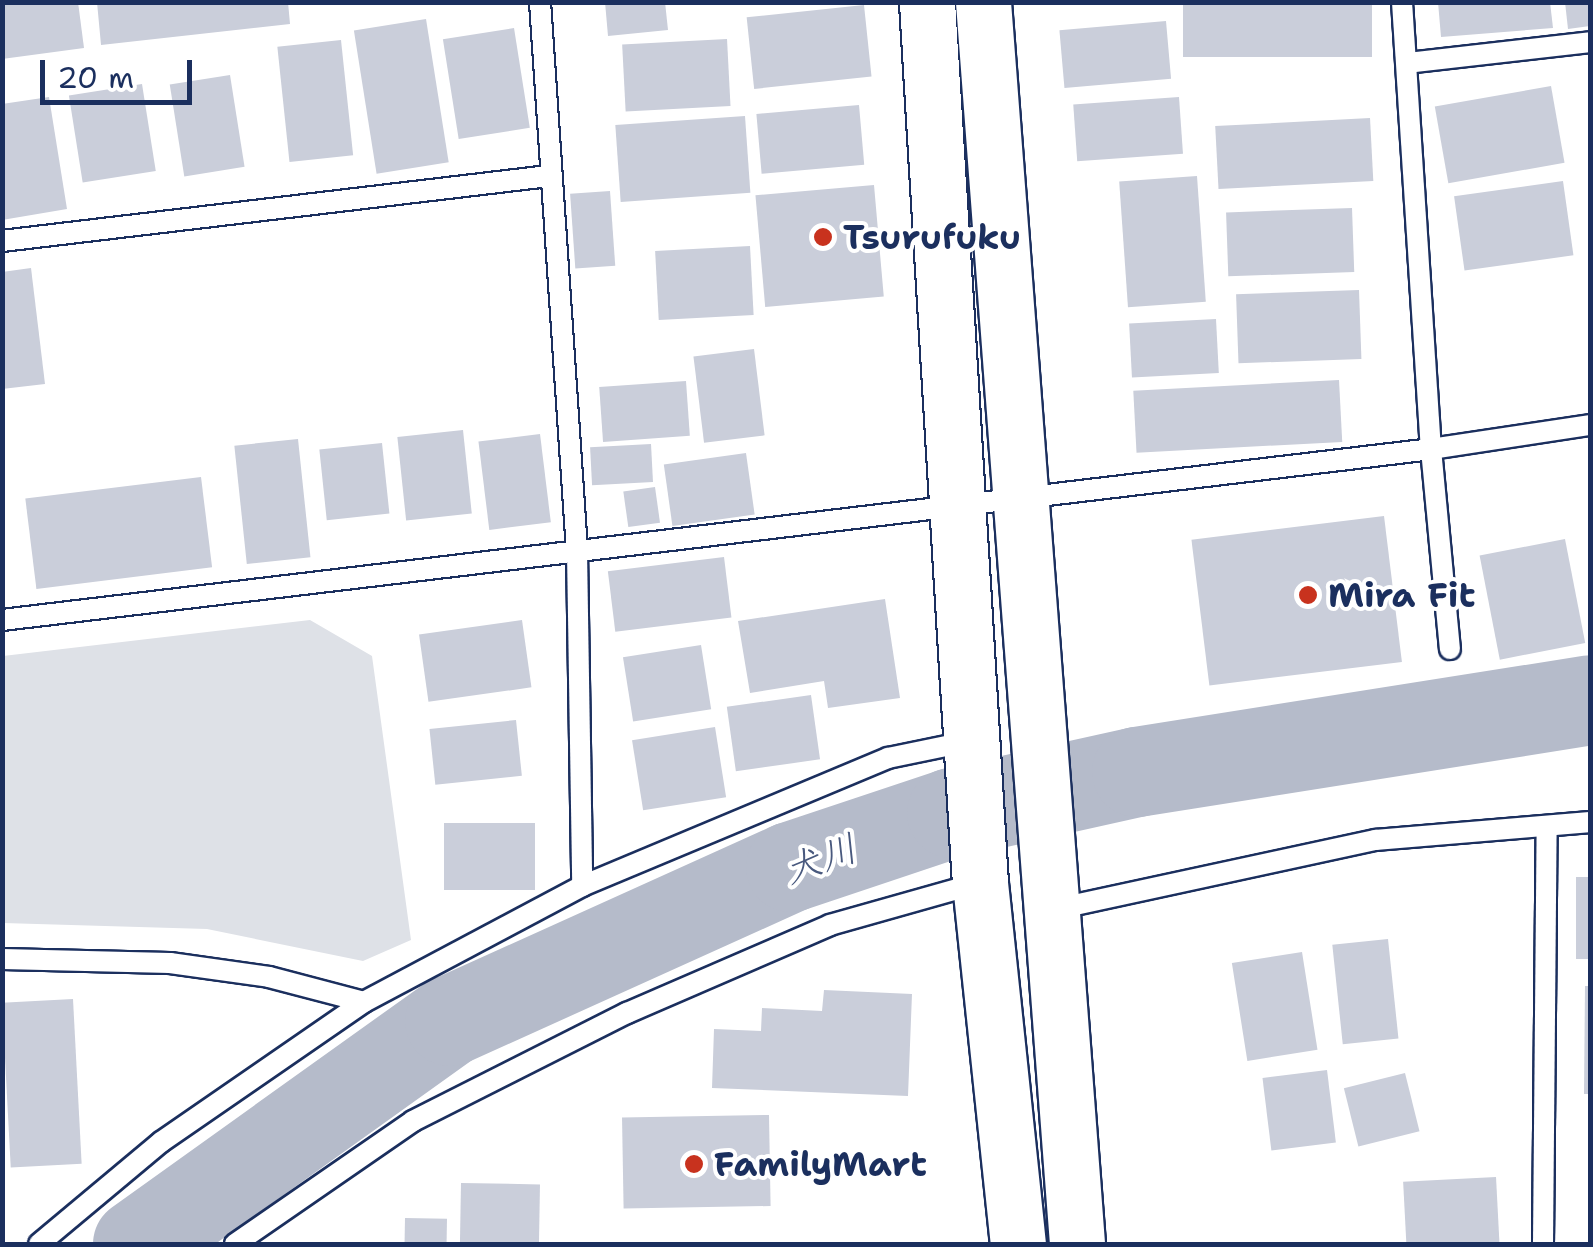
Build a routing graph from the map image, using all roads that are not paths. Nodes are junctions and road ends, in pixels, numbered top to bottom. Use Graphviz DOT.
graph roads {
  1 [pos="540,2"];
  2 [pos="928,2"];
  3 [pos="983,2"];
  4 [pos="1402,2"];
  5 [pos="1590,42"];
  6 [pos="1407,63"];
  7 [pos="549,176"];
  8 [pos="2,240"];
  9 [pos="1590,425"];
  10 [pos="1431,449"];
  11 [pos="1023,496"];
  12 [pos="956,506"];
  13 [pos="578,551"];
  14 [pos="2,620"];
  15 [pos="1450,649"];
  16 [pos="972,740"];
  17 [pos="1590,822"];
  18 [pos="1547,827"];
  19 [pos="980,876"];
  20 [pos="582,886"];
  21 [pos="1056,908"];
  22 [pos="2,958"];
  23 [pos="364,1002"];
  24 [pos="39,1244"];
  25 [pos="235,1244"];
  26 [pos="1018,1244"];
  27 [pos="1077,1244"];
  28 [pos="1543,1244"];
  1 -- 7 [label="lane"];
  2 -- 12 [label="street"];
  3 -- 11 [label="street"];
  4 -- 6 [label="lane"];
  5 -- 6 [label="lane"];
  6 -- 10 [label="lane"];
  7 -- 8 [label="lane"];
  7 -- 13 [label="lane"];
  9 -- 10 [label="lane"];
  10 -- 11 [label="lane"];
  10 -- 15 [label="lane"];
  11 -- 12 [label="lane"];
  11 -- 21 [label="street"];
  12 -- 13 [label="lane"];
  12 -- 16 [label="street"];
  13 -- 14 [label="lane"];
  13 -- 20 [label="lane"];
  16 -- 19 [label="street"];
  16 -- 20 [label="lane"];
  17 -- 18 [label="lane"];
  18 -- 21 [label="lane"];
  18 -- 28 [label="lane"];
  19 -- 25 [label="lane"];
  19 -- 26 [label="street"];
  20 -- 23 [label="lane"];
  21 -- 27 [label="street"];
  22 -- 23 [label="lane"];
  23 -- 24 [label="lane"];
}
